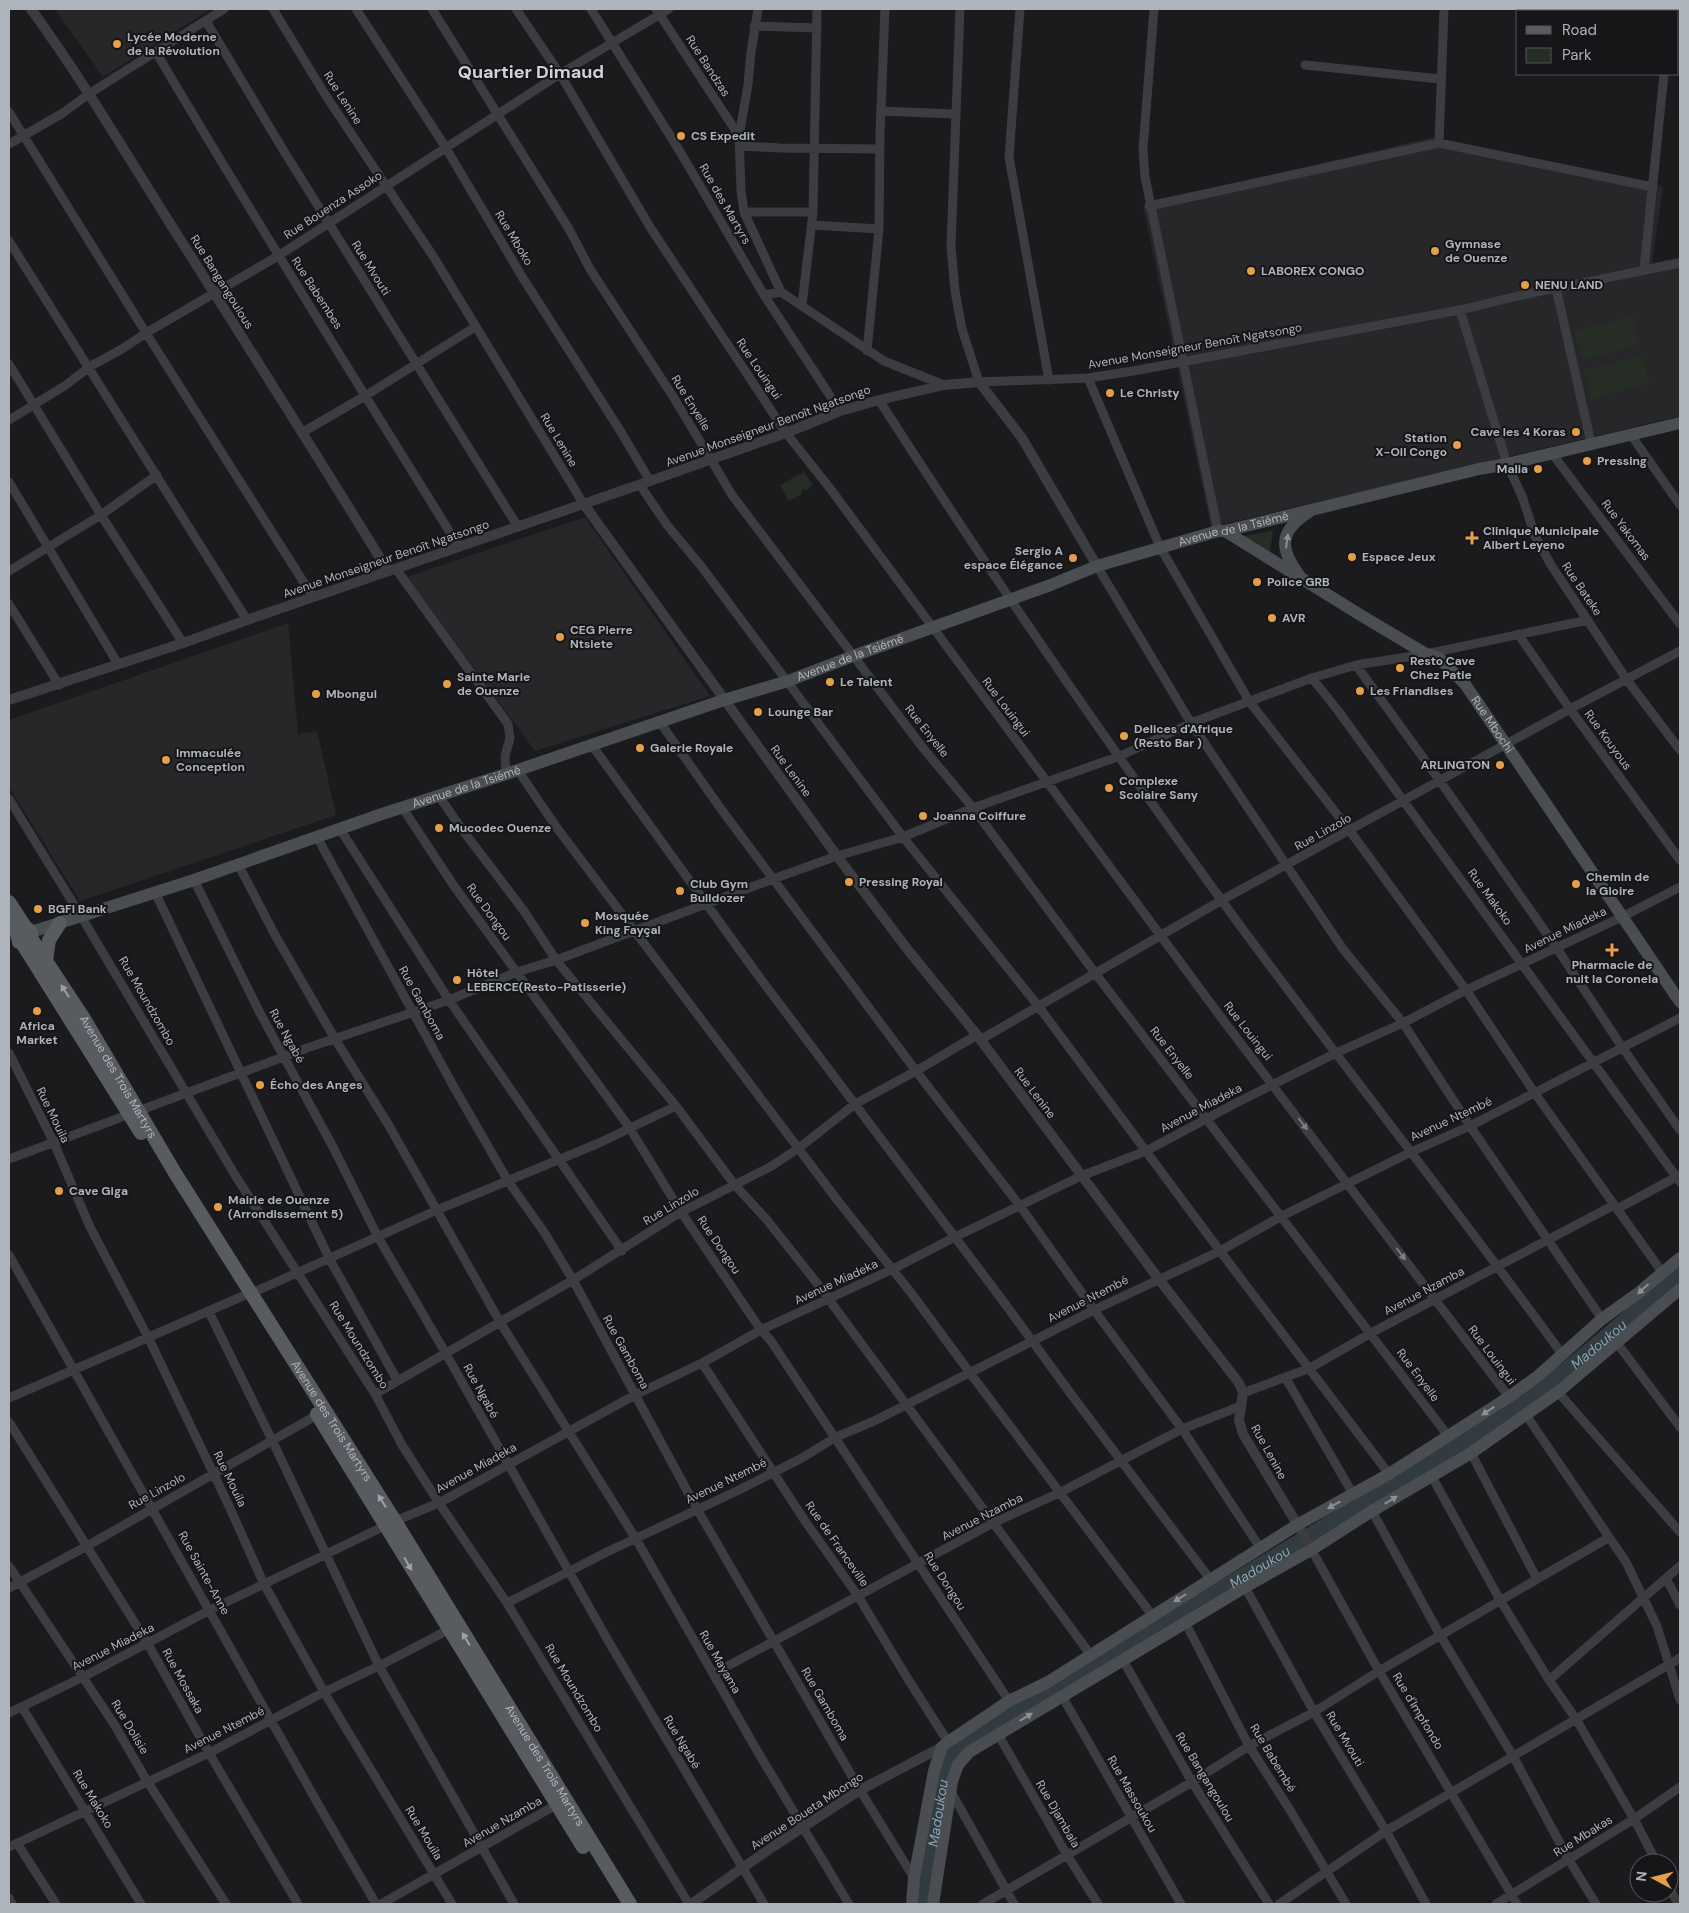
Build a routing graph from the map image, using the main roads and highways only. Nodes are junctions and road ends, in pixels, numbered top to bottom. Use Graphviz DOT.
graph roads {
  1 [pos="1680,423"];
  2 [pos="1314,508"];
  3 [pos="1221,531"];
  4 [pos="1304,581"];
  5 [pos="9,902"];
  6 [pos="9,921"];
  7 [pos="60,923"];
  8 [pos="22,936"];
  9 [pos="46,961"];
  10 [pos="1680,1002"];
  11 [pos="134,1113"];
  12 [pos="1680,1258"];
  13 [pos="1680,1289"];
  14 [pos="247,1295"];
  15 [pos="390,1524"];
  16 [pos="619,1904"];
  17 [pos="630,1904"];
  18 [pos="912,1904"];
  19 [pos="933,1904"];
  1 -- 2 [label="main road, Avenue de la Tsiémé"];
  2 -- 3 [label="main road, Avenue de la Tsiémé"];
  4 -- 2 [label="main road, one-way"];
  3 -- 4 [label="main road, Rue Mbochi"];
  3 -- 7 [label="main road, Avenue de la Tsiémé"];
  4 -- 10 [label="main road, Rue Mbochi"];
  5 -- 8 [label="main road, Avenue des Trois Martyrs"];
  6 -- 8 [label="main road, Avenue des Trois Martyrs"];
  7 -- 8 [label="main road, Avenue de la Tsiémé"];
  7 -- 9 [label="main road"];
  8 -- 9 [label="main road, Avenue des Trois Martyrs"];
  8 -- 11 [label="main road, Avenue des Trois Martyrs"];
  11 -- 9 [label="main road, Avenue des Trois Martyrs, one-way"];
  11 -- 14 [label="main road, Avenue des Trois Martyrs"];
  12 -- 18 [label="main road, one-way"];
  19 -- 13 [label="main road, one-way"];
  15 -- 14 [label="main road, Avenue des Trois Martyrs, one-way"];
  14 -- 15 [label="main road, Avenue des Trois Martyrs"];
  15 -- 16 [label="main road, Avenue des Trois Martyrs, one-way"];
  17 -- 15 [label="main road, Avenue des Trois Martyrs, one-way"];
}
